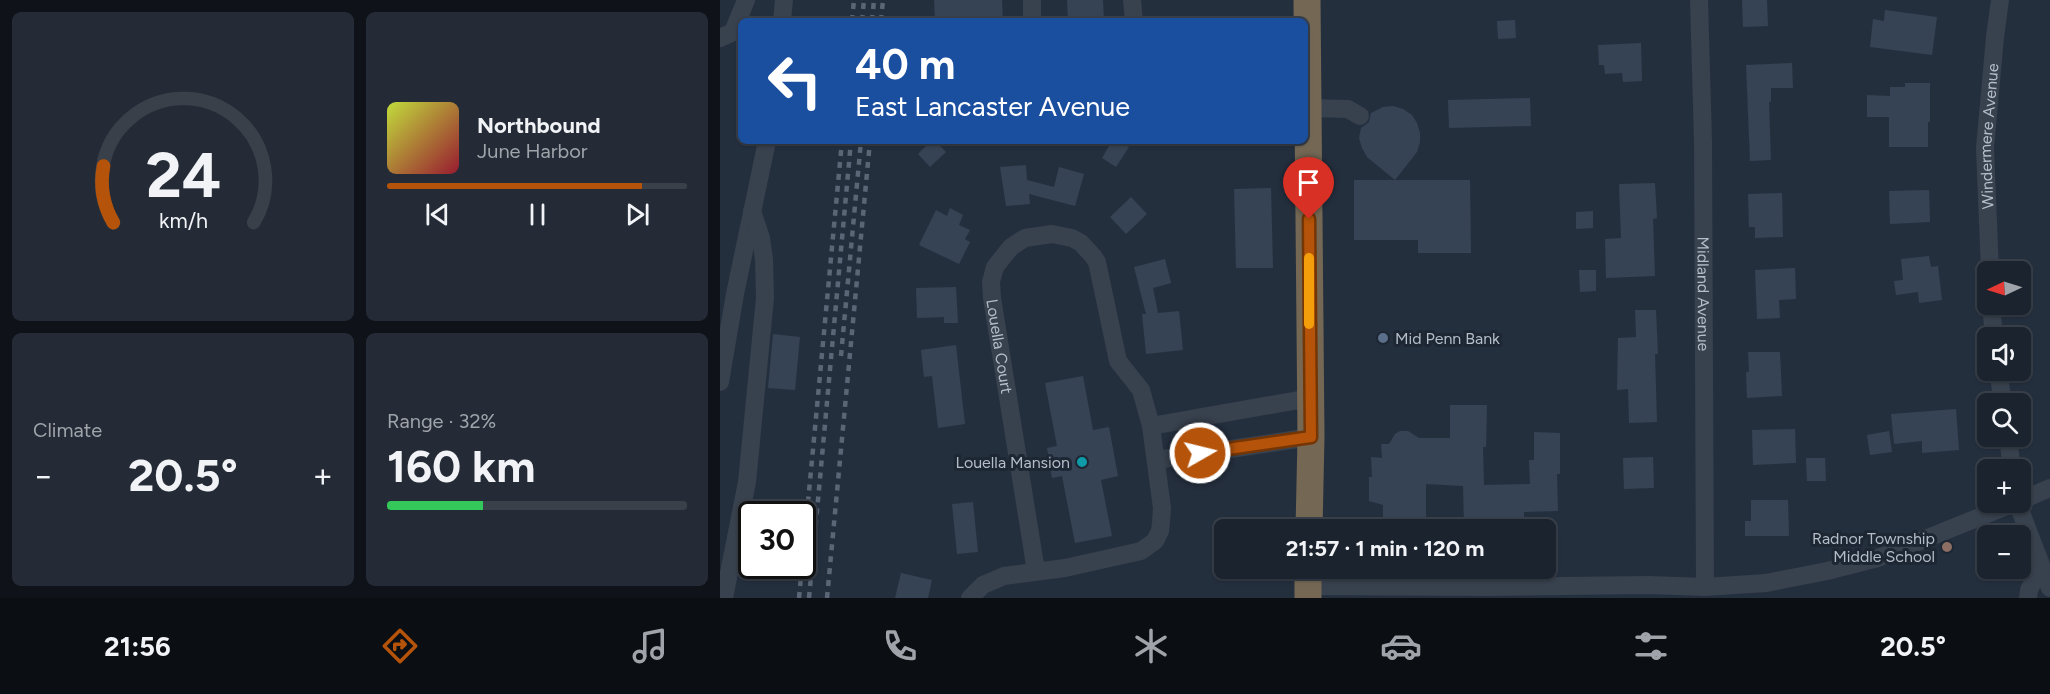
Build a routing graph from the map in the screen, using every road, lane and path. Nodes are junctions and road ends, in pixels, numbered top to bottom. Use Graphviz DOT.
graph roads {
  1 [pos="746,0"];
  2 [pos="784,0"];
  3 [pos="1032,0"];
  4 [pos="1132,0"];
  5 [pos="1307,0"];
  6 [pos="1699,0"];
  7 [pos="2000,0"];
  8 [pos="739,18"];
  9 [pos="782,18"];
  10 [pos="1032,18"];
  11 [pos="1134,18"];
  12 [pos="1307,18"];
  13 [pos="738,20"];
  14 [pos="720,38"];
  15 [pos="1308,103"];
  16 [pos="1360,116"];
  17 [pos="765,144"];
  18 [pos="1307,144"];
  19 [pos="752,211"];
  20 [pos="1990,261"];
  21 [pos="727,294"];
  22 [pos="720,382"];
  23 [pos="1310,398"];
  24 [pos="1150,426"];
  25 [pos="1311,437"];
  26 [pos="1156,460"];
  27 [pos="2050,488"];
  28 [pos="2031,496"];
  29 [pos="1990,513"];
  30 [pos="2022,513"];
  31 [pos="1309,519"];
  32 [pos="2042,566"];
  33 [pos="1036,571"];
  34 [pos="1308,584"];
  35 [pos="1705,587"];
  36 [pos="2050,588"];
  37 [pos="1486,593"];
  38 [pos="724,598"];
  39 [pos="970,598"];
  40 [pos="2028,598"];
  1 -- 8 [label="street"];
  2 -- 9 [label="street"];
  3 -- 10 [label="street"];
  4 -- 11 [label="street"];
  5 -- 12 [label="highway"];
  6 -- 35 [label="street, Midland Avenue"];
  7 -- 20 [label="street, Windermere Avenue"];
  13 -- 14 [label="street"];
  15 -- 16 [label="street"];
  17 -- 19 [label="street"];
  18 -- 23 [label="highway"];
  19 -- 21 [label="street"];
  19 -- 38 [label="street"];
  21 -- 22 [label="street"];
  23 -- 24 [label="street"];
  23 -- 25 [label="highway"];
  24 -- 26 [label="street, Louella Court"];
  24 -- 33 [label="street, Louella Court"];
  25 -- 26 [label="street"];
  25 -- 31 [label="highway"];
  26 -- 33 [label="street, Louella Court"];
  27 -- 28 [label="street"];
  29 -- 35 [label="street"];
  30 -- 32 [label="street"];
  32 -- 36 [label="street"];
  32 -- 40 [label="street"];
  33 -- 39 [label="street, Louella Court"];
  34 -- 37 [label="street"];
  35 -- 37 [label="street"];
}
